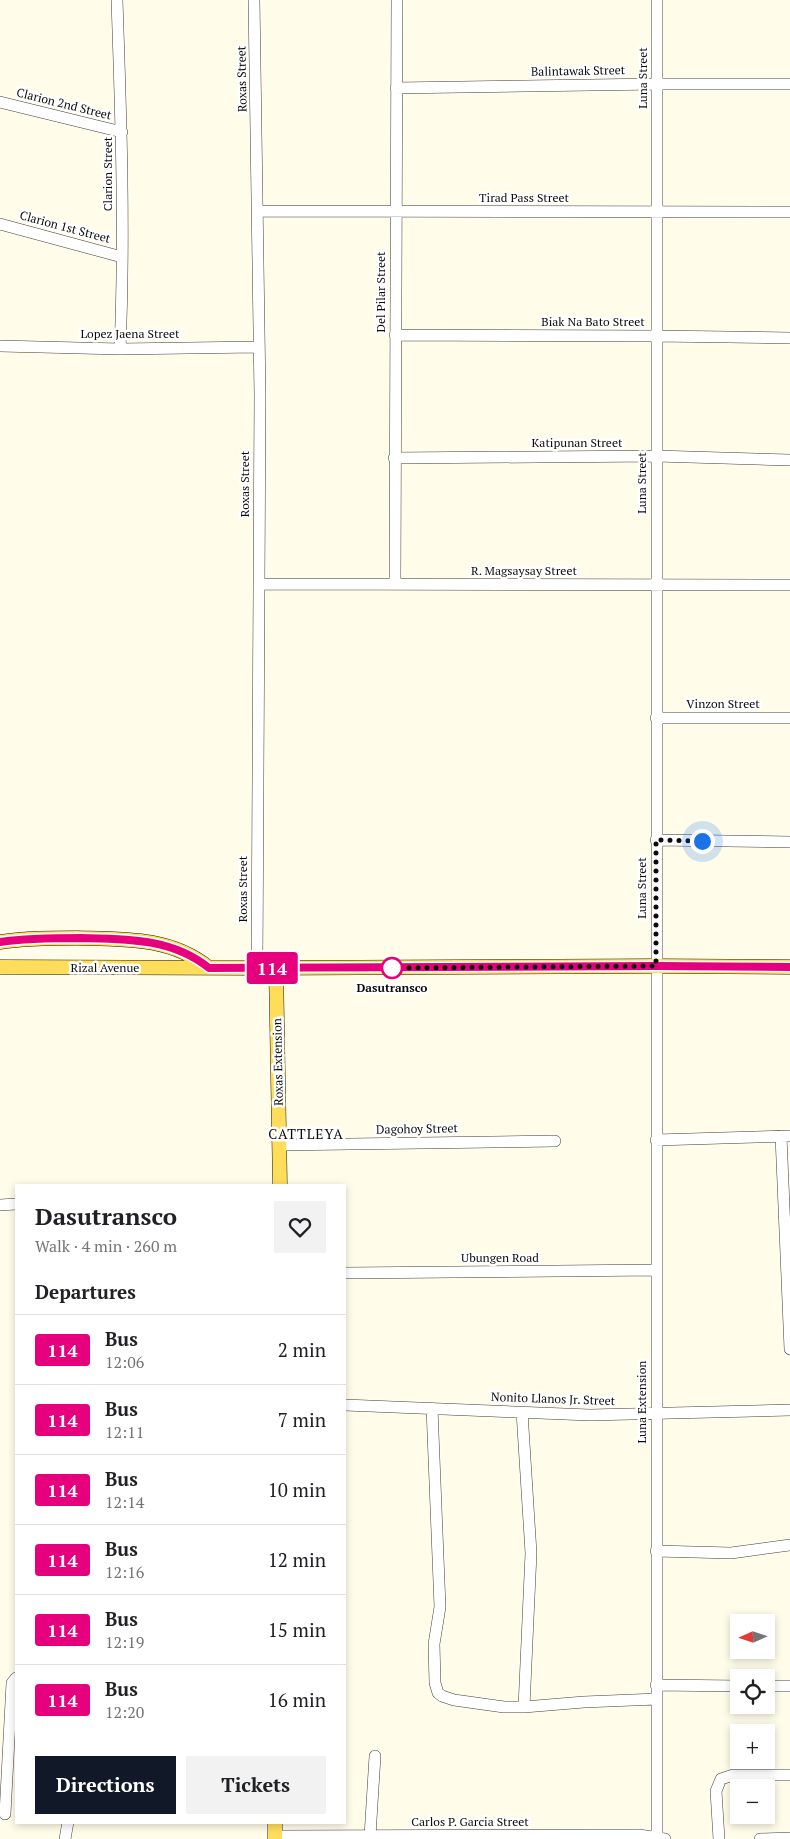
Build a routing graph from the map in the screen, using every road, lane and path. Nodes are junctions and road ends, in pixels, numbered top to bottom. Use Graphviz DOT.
graph roads {
  1 [pos="116,0"];
  2 [pos="254,0"];
  3 [pos="397,0"];
  4 [pos="657,0"];
  5 [pos="657,84"];
  6 [pos="790,84"];
  7 [pos="396,88"];
  8 [pos="0,102"];
  9 [pos="122,132"];
  10 [pos="258,211"];
  11 [pos="396,211"];
  12 [pos="657,212"];
  13 [pos="790,212"];
  14 [pos="0,224"];
  15 [pos="122,257"];
  16 [pos="395,335"];
  17 [pos="656,336"];
  18 [pos="790,338"];
  19 [pos="0,346"];
  20 [pos="259,347"];
  21 [pos="120,348"];
  22 [pos="656,456"];
  23 [pos="394,458"];
  24 [pos="790,460"];
  25 [pos="259,584"];
  26 [pos="395,584"];
  27 [pos="656,584"];
  28 [pos="790,585"];
  29 [pos="656,718"];
  30 [pos="790,718"];
  31 [pos="656,840"];
  32 [pos="790,842"];
  33 [pos="0,942"];
  34 [pos="656,966"];
  35 [pos="0,967"];
  36 [pos="790,967"];
  37 [pos="209,968"];
  38 [pos="257,968"];
  39 [pos="276,968"];
  40 [pos="785,1136"];
  41 [pos="656,1140"];
  42 [pos="555,1141"];
  43 [pos="279,1144"];
  44 [pos="280,1184"];
  45 [pos="15,1204"];
  46 [pos="0,1205"];
  47 [pos="656,1270"];
  48 [pos="346,1273"];
  49 [pos="789,1282"];
  50 [pos="790,1349"];
  51 [pos="346,1405"];
  52 [pos="432,1408"];
  53 [pos="790,1410"];
  54 [pos="522,1412"];
  55 [pos="656,1415"];
  56 [pos="790,1545"];
  57 [pos="656,1551"];
  58 [pos="15,1679"];
  59 [pos="656,1685"];
  60 [pos="730,1686"];
  61 [pos="775,1686"];
  62 [pos="790,1686"];
  63 [pos="657,1699"];
  64 [pos="524,1707"];
  65 [pos="375,1756"];
  66 [pos="790,1775"];
  67 [pos="7,1814"];
  68 [pos="68,1824"];
  69 [pos="275,1833"];
  70 [pos="370,1836"];
  71 [pos="413,1837"];
  72 [pos="478,1837"];
  73 [pos="660,1838"];
  74 [pos="790,1838"];
  75 [pos="65,1839"];
  76 [pos="719,1839"];
  77 [pos="760,1839"];
  1 -- 9 [label="street, Clarion Street"];
  2 -- 10 [label="street, Roxas Street"];
  3 -- 7 [label="street, Del Pilar Street"];
  4 -- 5 [label="street, Luna Street"];
  5 -- 6 [label="street, Balintawak Street"];
  5 -- 7 [label="street, Balintawak Street"];
  5 -- 12 [label="street, Luna Street"];
  7 -- 11 [label="street, Del Pilar Street"];
  8 -- 9 [label="street, Clarion 2nd Street"];
  9 -- 15 [label="street, Clarion Street"];
  10 -- 11 [label="street, Tirad Pass Street"];
  10 -- 20 [label="street, Roxas Street"];
  11 -- 12 [label="street, Tirad Pass Street"];
  11 -- 16 [label="street, Del Pilar Street"];
  12 -- 13 [label="street, Tirad Pass Street"];
  12 -- 17 [label="street, Luna Street"];
  14 -- 15 [label="street, Clarion 1st Street"];
  15 -- 21 [label="street, Clarion Street"];
  16 -- 17 [label="street, Biak Na Bato Street"];
  16 -- 23 [label="street, Del Pilar Street"];
  17 -- 18 [label="street, Biak Na Bato Street"];
  17 -- 22 [label="street, Luna Street"];
  19 -- 21 [label="street, Lopez Jaena Street"];
  20 -- 21 [label="street, Lopez Jaena Street"];
  20 -- 25 [label="street, Roxas Street"];
  22 -- 23 [label="street, Katipunan Street"];
  22 -- 24 [label="street, Katipunan Street"];
  22 -- 27 [label="street, Luna Street"];
  23 -- 26 [label="street, Del Pilar Street"];
  25 -- 26 [label="street, R. Magsaysay Street"];
  25 -- 38 [label="street, Roxas Street"];
  26 -- 27 [label="street, R. Magsaysay Street"];
  27 -- 28 [label="street, R. Magsaysay Street"];
  27 -- 29 [label="street, Luna Street"];
  29 -- 30 [label="street, Vinzon Street"];
  29 -- 31 [label="street, Luna Street"];
  31 -- 32 [label="street"];
  31 -- 34 [label="street, Luna Street"];
  33 -- 37 [label="main road"];
  34 -- 36 [label="main road, Rizal Avenue"];
  34 -- 39 [label="main road, Rizal Avenue"];
  34 -- 41 [label="street, Luna Extension"];
  35 -- 37 [label="main road, Rizal Avenue"];
  37 -- 38 [label="main road, Rizal Avenue"];
  38 -- 39 [label="main road, Rizal Avenue"];
  39 -- 43 [label="main road, Roxas Extension"];
  40 -- 41 [label="street"];
  40 -- 49 [label="street"];
  41 -- 47 [label="street, Luna Extension"];
  42 -- 43 [label="street, Dagohoy Street"];
  43 -- 44 [label="main road, Roxas Extension"];
  45 -- 46 [label="street"];
  47 -- 48 [label="street, Ubungen Road"];
  47 -- 55 [label="street, Luna Extension"];
  49 -- 50 [label="street"];
  51 -- 52 [label="street, Nonito Llanos Jr. Street"];
  52 -- 54 [label="street, Nonito Llanos Jr. Street"];
  52 -- 64 [label="street"];
  53 -- 55 [label="street, Nonito Llanos Jr. Street"];
  54 -- 55 [label="street, Nonito Llanos Jr. Street"];
  54 -- 64 [label="street"];
  55 -- 57 [label="street, Luna Extension"];
  56 -- 57 [label="street"];
  57 -- 59 [label="street, Luna Extension"];
  58 -- 67 [label="street"];
  59 -- 60 [label="street"];
  59 -- 63 [label="street, Luna Extension"];
  61 -- 62 [label="street"];
  63 -- 64 [label="street"];
  63 -- 73 [label="street, Luna Extension"];
  65 -- 70 [label="street"];
  66 -- 76 [label="street"];
  68 -- 75 [label="street"];
  69 -- 70 [label="street, Carlos P. Garcia Street"];
  70 -- 71 [label="street, Carlos P. Garcia Street"];
  71 -- 72 [label="street, Carlos P. Garcia Street"];
  72 -- 73 [label="street, Carlos P. Garcia Street"];
  74 -- 77 [label="street"];
}
